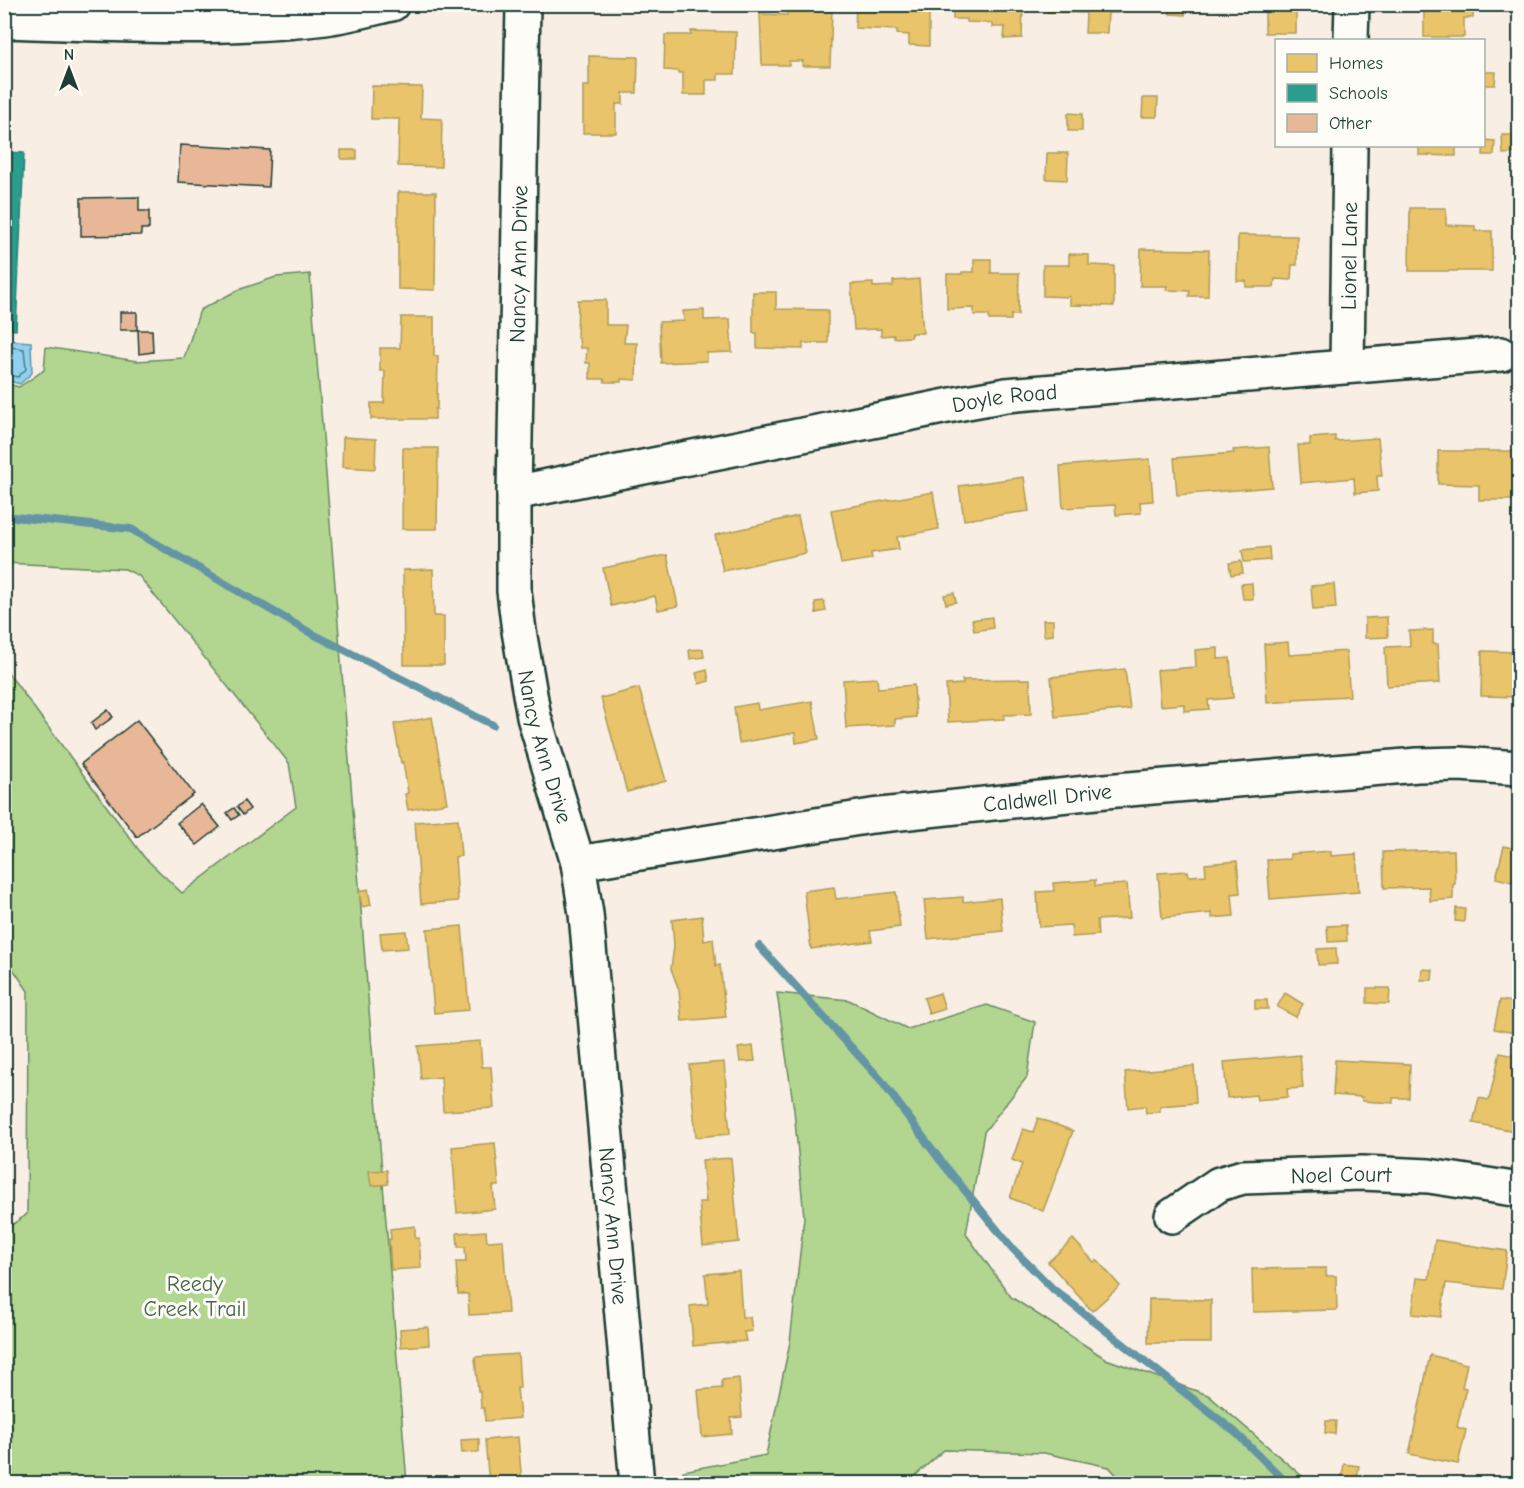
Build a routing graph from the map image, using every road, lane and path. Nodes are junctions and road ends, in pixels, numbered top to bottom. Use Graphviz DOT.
graph roads {
  1 [pos="392,4"];
  2 [pos="523,4"];
  3 [pos="1352,4"];
  4 [pos="4,21"];
  5 [pos="1351,39"];
  6 [pos="1350,147"];
  7 [pos="1501,354"];
  8 [pos="1347,366"];
  9 [pos="514,493"];
  10 [pos="1520,768"];
  11 [pos="578,863"];
  12 [pos="1520,1190"];
  13 [pos="1172,1216"];
  14 [pos="638,1484"];
  1 -- 4 [label="street"];
  2 -- 9 [label="street, Nancy Ann Drive"];
  3 -- 5 [label="street"];
  6 -- 8 [label="street, Lionel Lane"];
  7 -- 8 [label="street, Doyle Road"];
  8 -- 9 [label="street, Doyle Road"];
  9 -- 11 [label="street, Nancy Ann Drive"];
  10 -- 11 [label="street, Caldwell Drive"];
  11 -- 14 [label="street, Nancy Ann Drive"];
  12 -- 13 [label="street, Noel Court"];
}
